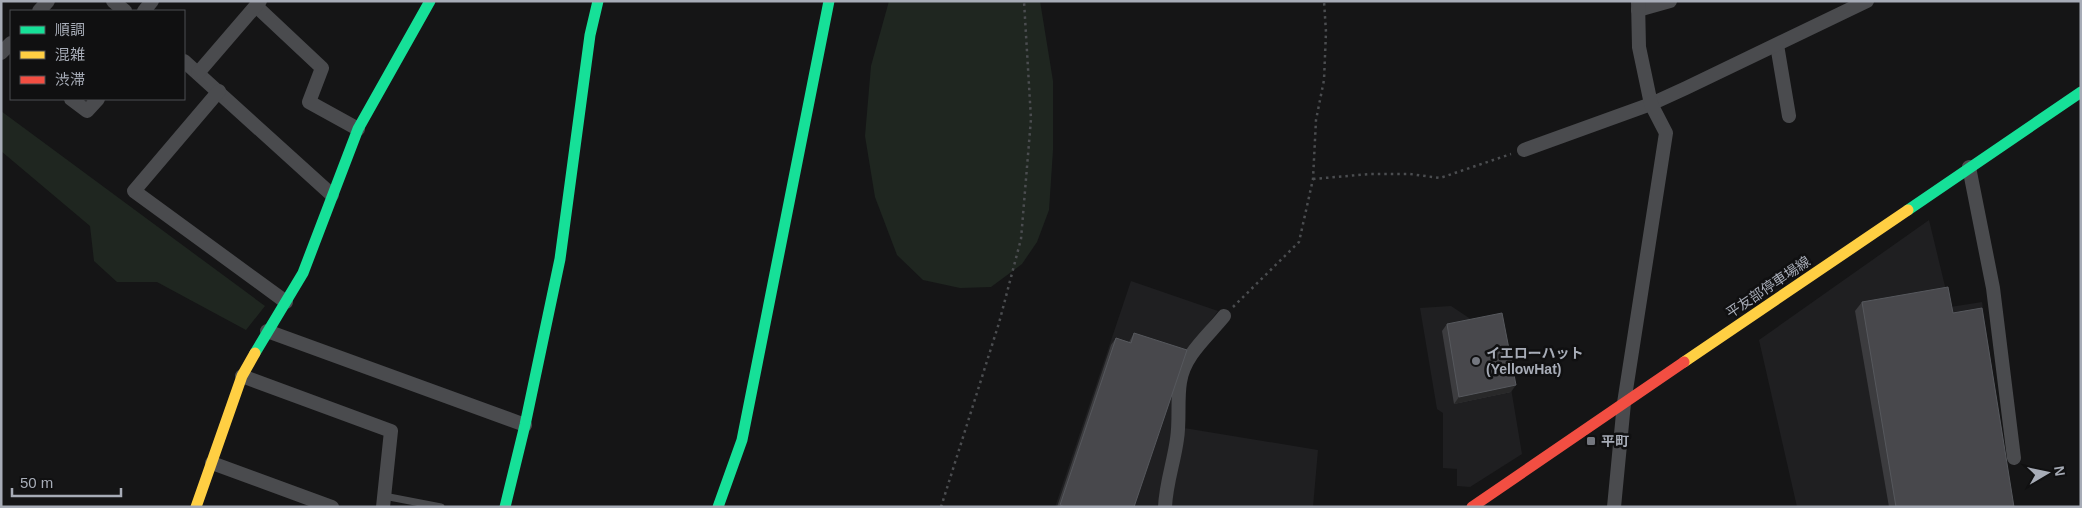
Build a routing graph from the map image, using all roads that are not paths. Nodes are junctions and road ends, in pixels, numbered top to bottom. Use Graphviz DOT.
graph roads {
  1 [pos="113,1"];
  2 [pos="430,1"];
  3 [pos="598,1"];
  4 [pos="829,1"];
  5 [pos="1670,1"];
  6 [pos="1867,1"];
  7 [pos="258,4"];
  8 [pos="1638,6"];
  9 [pos="124,10"];
  10 [pos="10,44"];
  11 [pos="1777,46"];
  12 [pos="1,53"];
  13 [pos="185,62"];
  14 [pos="198,73"];
  15 [pos="218,91"];
  16 [pos="2080,96"];
  17 [pos="72,100"];
  18 [pos="97,100"];
  19 [pos="1651,104"];
  20 [pos="1789,116"];
  21 [pos="358,129"];
  22 [pos="1524,150"];
  23 [pos="1969,167"];
  24 [pos="332,195"];
  25 [pos="286,302"];
  26 [pos="1224,316"];
  27 [pos="267,331"];
  28 [pos="242,376"];
  29 [pos="1624,403"];
  30 [pos="525,425"];
  31 [pos="2014,458"];
  32 [pos="212,463"];
  33 [pos="303,502"];
  34 [pos="383,502"];
  35 [pos="196,507"];
  36 [pos="332,507"];
  37 [pos="441,507"];
  38 [pos="505,507"];
  39 [pos="718,507"];
  40 [pos="1165,507"];
  41 [pos="1472,507"];
  42 [pos="1614,507"];
  1 -- 9 [label="street"];
  2 -- 21 [label="street"];
  3 -- 30 [label="street"];
  4 -- 39 [label="street"];
  5 -- 8 [label="street"];
  6 -- 11 [label="street"];
  7 -- 14 [label="street"];
  7 -- 21 [label="street"];
  8 -- 19 [label="street"];
  10 -- 12 [label="street"];
  11 -- 19 [label="street"];
  11 -- 20 [label="street"];
  13 -- 14 [label="street"];
  14 -- 15 [label="street"];
  15 -- 24 [label="street"];
  15 -- 25 [label="street"];
  16 -- 23 [label="street, 平友部停車場線"];
  17 -- 18 [label="street"];
  19 -- 22 [label="street"];
  19 -- 29 [label="street"];
  21 -- 24 [label="street"];
  23 -- 29 [label="street, 平友部停車場線"];
  23 -- 31 [label="street"];
  24 -- 25 [label="street"];
  25 -- 27 [label="street"];
  26 -- 40 [label="street"];
  27 -- 28 [label="street"];
  27 -- 30 [label="street"];
  28 -- 32 [label="street"];
  28 -- 34 [label="street"];
  29 -- 41 [label="street, 平友部停車場線"];
  29 -- 42 [label="street"];
  30 -- 38 [label="street"];
  32 -- 33 [label="street"];
  32 -- 35 [label="street"];
  33 -- 36 [label="street"];
  34 -- 37 [label="lane"];
}
